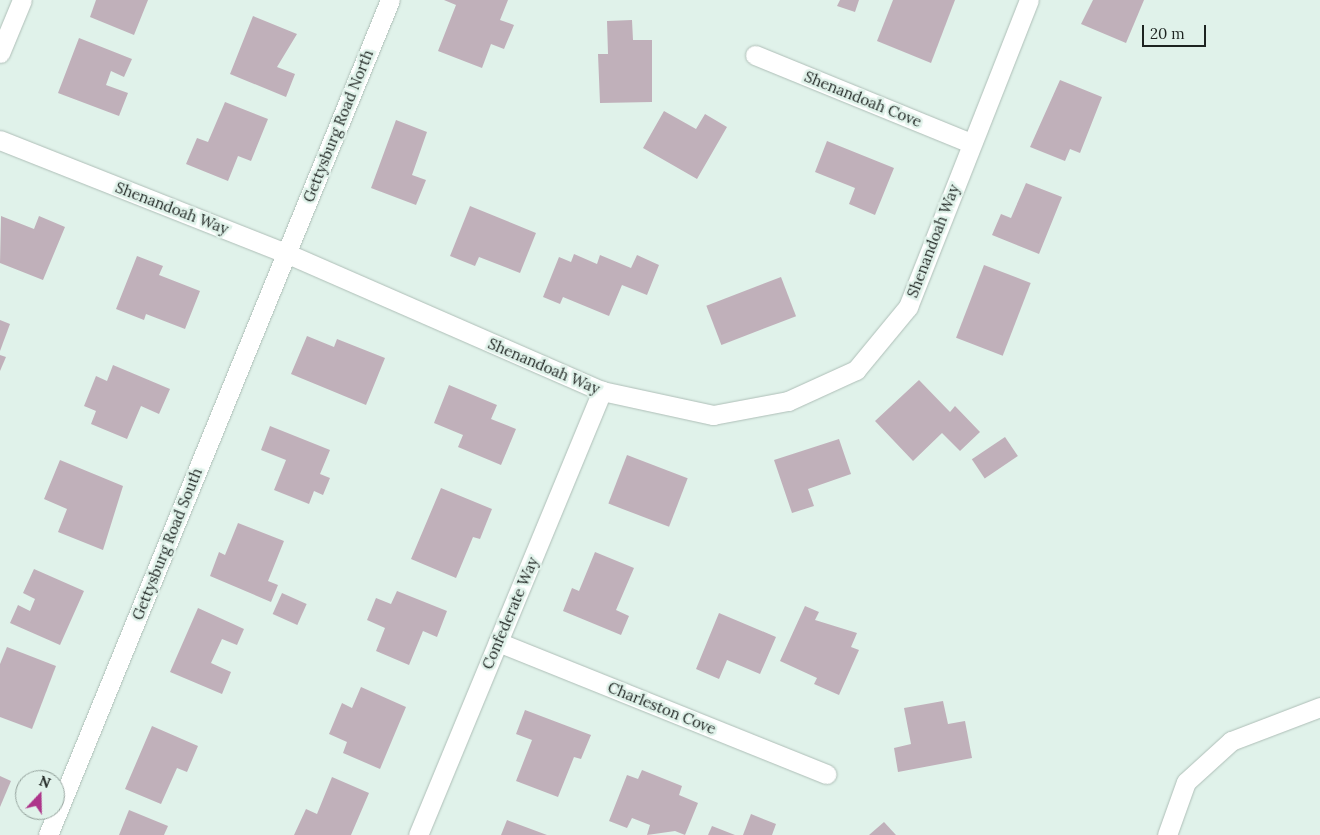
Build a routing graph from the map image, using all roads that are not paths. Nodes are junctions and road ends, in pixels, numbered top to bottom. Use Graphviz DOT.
graph roads {
  1 [pos="22,0"];
  2 [pos="390,0"];
  3 [pos="1029,0"];
  4 [pos="0,53"];
  5 [pos="755,55"];
  6 [pos="0,140"];
  7 [pos="970,142"];
  8 [pos="286,252"];
  9 [pos="602,391"];
  10 [pos="498,642"];
  11 [pos="1320,707"];
  12 [pos="826,774"];
  13 [pos="48,835"];
  14 [pos="418,835"];
  15 [pos="1167,835"];
  1 -- 4 [label="street"];
  2 -- 8 [label="street, Gettysburg Road North"];
  3 -- 7 [label="street, Shenandoah Way"];
  5 -- 7 [label="street, Shenandoah Cove"];
  6 -- 8 [label="street, Shenandoah Way"];
  7 -- 9 [label="street, Shenandoah Way"];
  8 -- 9 [label="street, Shenandoah Way"];
  8 -- 13 [label="street, Gettysburg Road South"];
  9 -- 10 [label="street, Confederate Way"];
  10 -- 12 [label="street, Charleston Cove"];
  10 -- 14 [label="street, Confederate Way"];
  11 -- 15 [label="street"];
}
